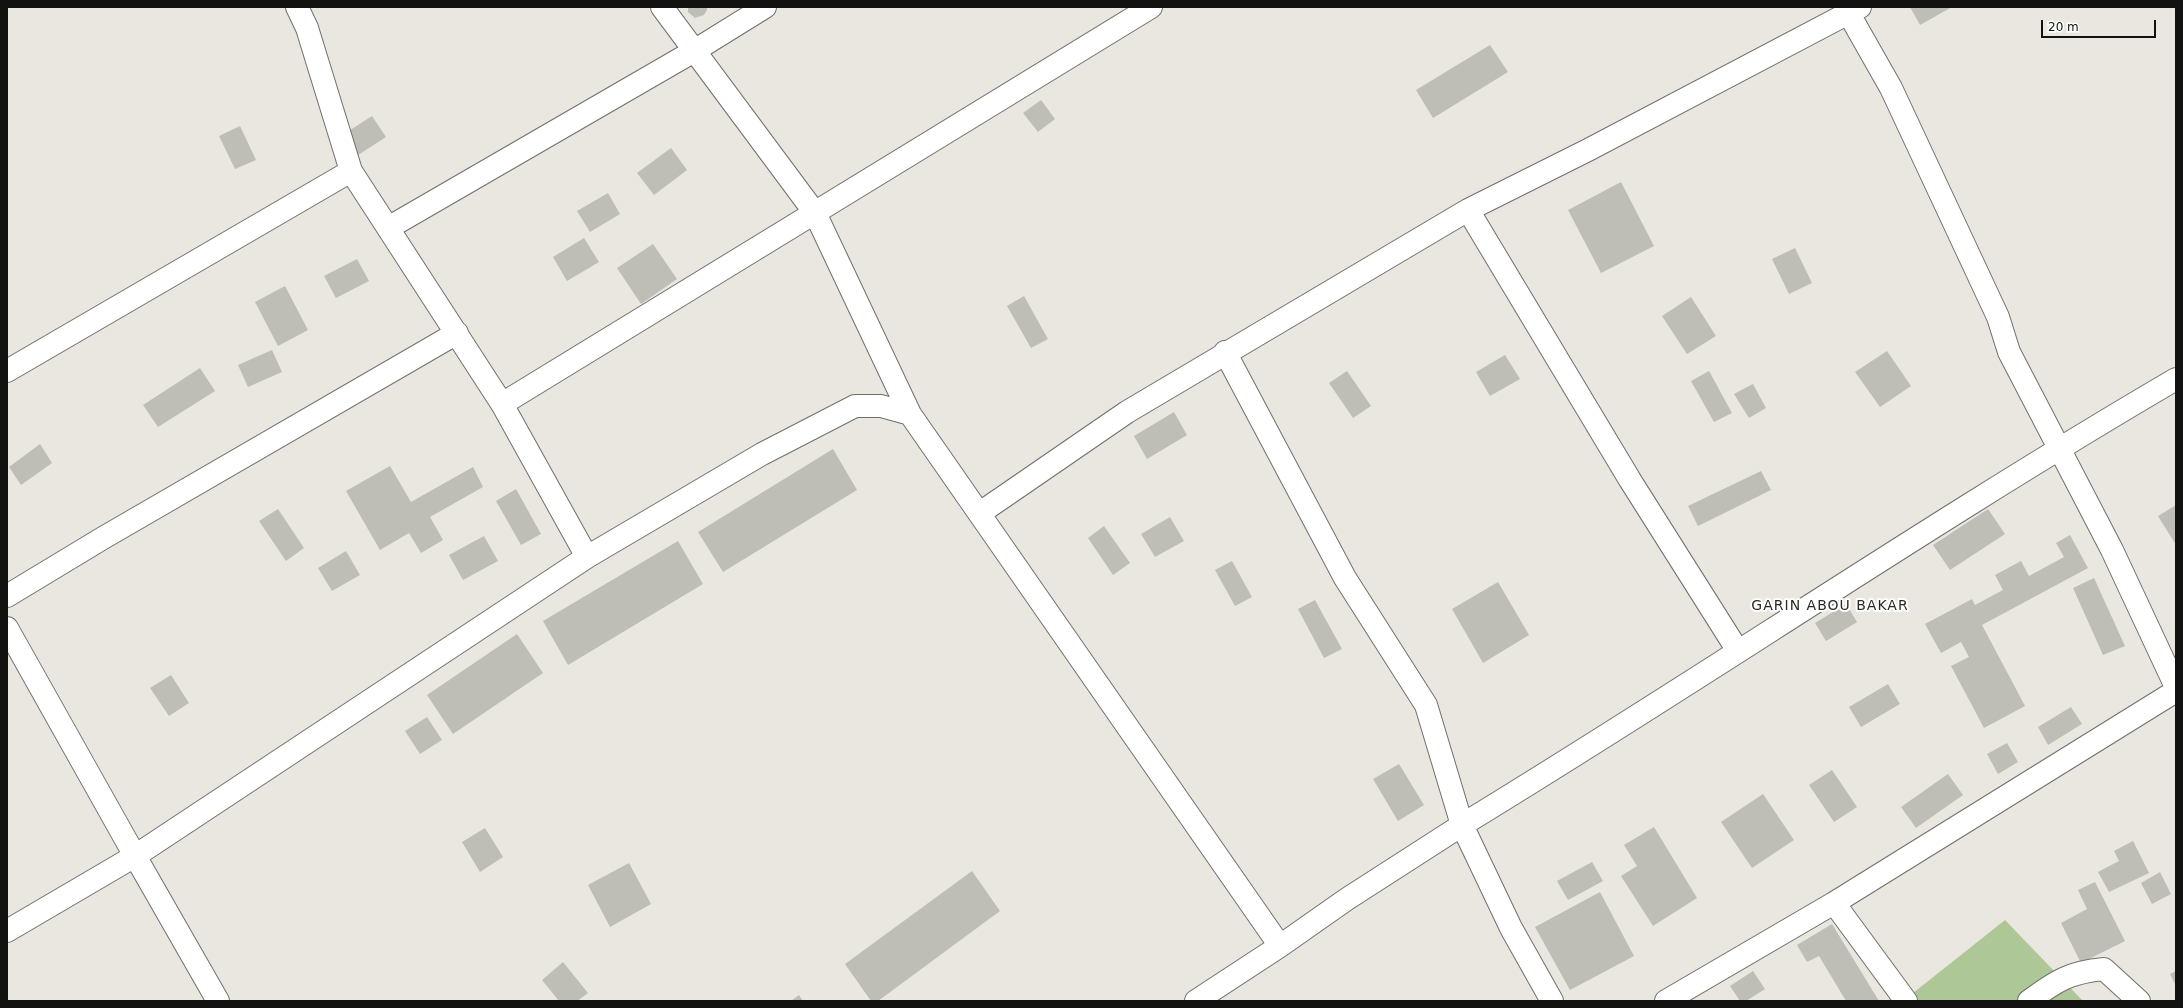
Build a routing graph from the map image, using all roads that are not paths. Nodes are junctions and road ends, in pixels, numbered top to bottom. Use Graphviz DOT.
graph roads {
  1 [pos="297,7"];
  2 [pos="662,7"];
  3 [pos="765,7"];
  4 [pos="1151,7"];
  5 [pos="1852,10"];
  6 [pos="694,51"];
  7 [pos="352,171"];
  8 [pos="1468,210"];
  9 [pos="815,213"];
  10 [pos="388,228"];
  11 [pos="457,333"];
  12 [pos="1225,352"];
  13 [pos="7,371"];
  14 [pos="2176,379"];
  15 [pos="502,404"];
  16 [pos="910,414"];
  17 [pos="2060,447"];
  18 [pos="980,513"];
  19 [pos="588,557"];
  20 [pos="7,596"];
  21 [pos="7,628"];
  22 [pos="1738,651"];
  23 [pos="2176,687"];
  24 [pos="2176,691"];
  25 [pos="1462,825"];
  26 [pos="135,856"];
  27 [pos="1834,903"];
  28 [pos="7,931"];
  29 [pos="1280,946"];
  30 [pos="218,1001"];
  31 [pos="1196,1001"];
  32 [pos="1552,1001"];
  33 [pos="1666,1001"];
  34 [pos="1906,1001"];
  35 [pos="2029,1001"];
  36 [pos="2139,1001"];
  1 -- 7 [label="street"];
  2 -- 6 [label="street"];
  3 -- 6 [label="street"];
  4 -- 9 [label="street"];
  5 -- 8 [label="street"];
  5 -- 17 [label="street"];
  6 -- 9 [label="street"];
  6 -- 10 [label="street"];
  7 -- 10 [label="street"];
  7 -- 13 [label="street"];
  8 -- 12 [label="street"];
  8 -- 22 [label="street"];
  9 -- 15 [label="street"];
  9 -- 16 [label="street"];
  10 -- 11 [label="street"];
  11 -- 15 [label="street"];
  11 -- 20 [label="street"];
  12 -- 18 [label="street"];
  12 -- 25 [label="street"];
  14 -- 17 [label="street"];
  15 -- 19 [label="street"];
  16 -- 18 [label="street"];
  16 -- 19 [label="street"];
  17 -- 22 [label="street"];
  17 -- 23 [label="street"];
  18 -- 29 [label="street"];
  19 -- 26 [label="street"];
  21 -- 26 [label="street"];
  22 -- 25 [label="street"];
  24 -- 27 [label="street"];
  25 -- 29 [label="street"];
  25 -- 32 [label="street"];
  26 -- 28 [label="street"];
  26 -- 30 [label="street"];
  27 -- 33 [label="street"];
  27 -- 34 [label="street"];
  29 -- 31 [label="street"];
  35 -- 36 [label="street"];
}
